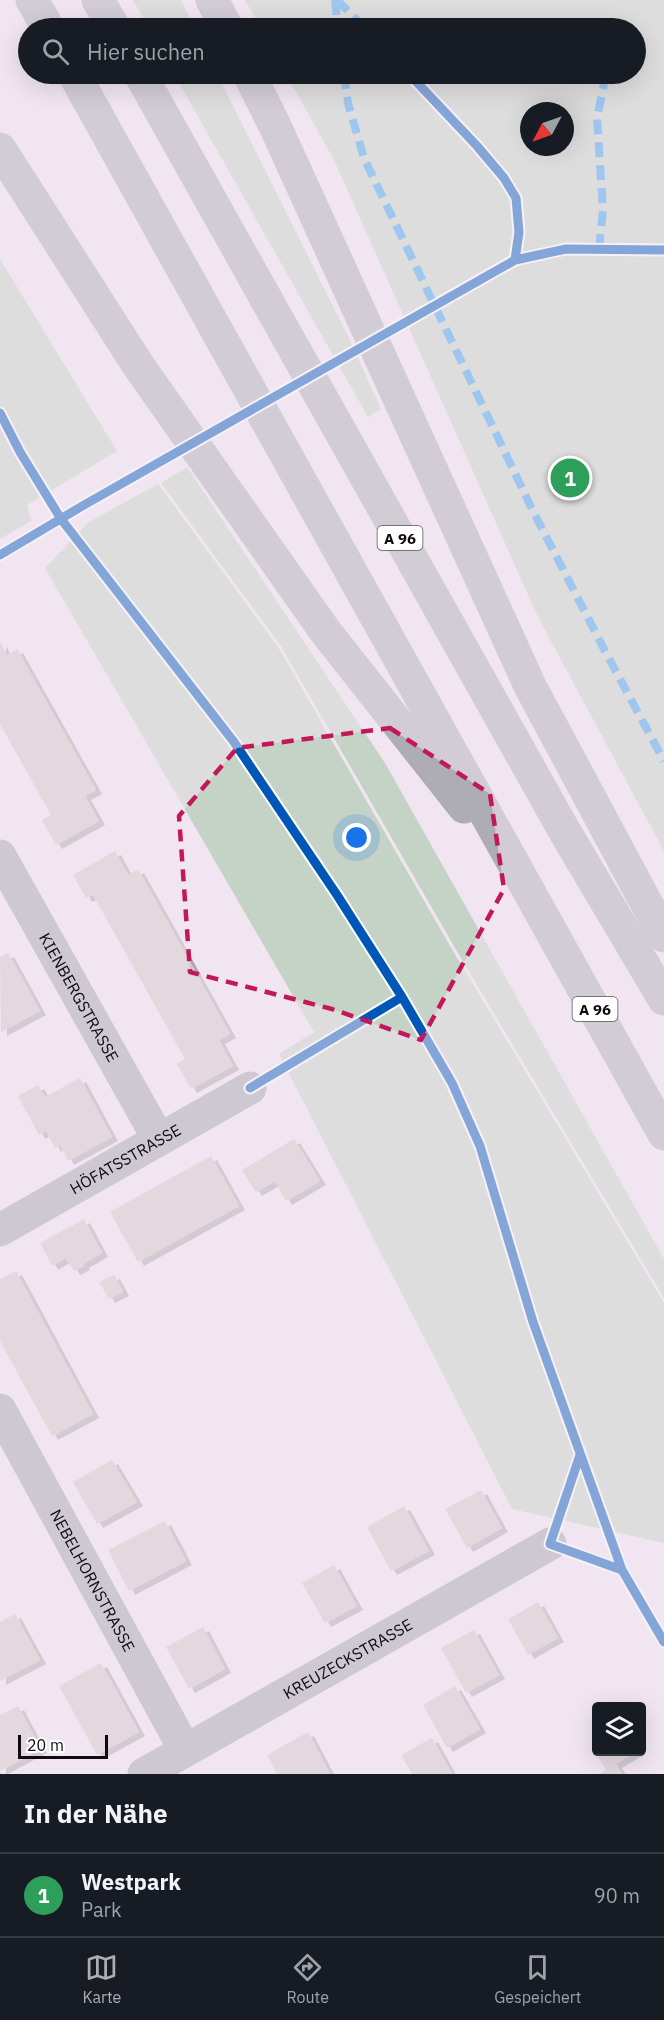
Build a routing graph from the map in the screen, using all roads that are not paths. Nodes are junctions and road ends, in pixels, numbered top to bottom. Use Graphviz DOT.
graph roads {
  1 [pos="32,0"];
  2 [pos="99,0"];
  3 [pos="212,0"];
  4 [pos="42,18"];
  5 [pos="109,18"];
  6 [pos="222,18"];
  7 [pos="80,84"];
  8 [pos="146,84"];
  9 [pos="254,84"];
  10 [pos="0,149"];
  11 [pos="0,856"];
  12 [pos="525,884"];
  13 [pos="664,936"];
  14 [pos="664,999"];
  15 [pos="250,1088"];
  16 [pos="664,1134"];
  17 [pos="158,1138"];
  18 [pos="0,1230"];
  19 [pos="0,1410"];
  20 [pos="550,1544"];
  21 [pos="185,1750"];
  22 [pos="144,1774"];
  1 -- 4 [label="highway"];
  2 -- 5 [label="highway"];
  3 -- 6 [label="highway"];
  7 -- 12 [label="highway, A 96"];
  8 -- 14 [label="highway, A 96"];
  9 -- 13 [label="highway"];
  10 -- 12 [label="highway"];
  11 -- 17 [label="street, KIENBERGSTRASSE"];
  12 -- 16 [label="highway, A 96"];
  15 -- 17 [label="street, HÖFATSSTRASSE"];
  17 -- 18 [label="street, HÖFATSSTRASSE"];
  19 -- 21 [label="street, NEBELHORNSTRASSE"];
  20 -- 21 [label="street, KREUZECKSTRASSE"];
  21 -- 22 [label="street, KREUZECKSTRASSE"];
}
